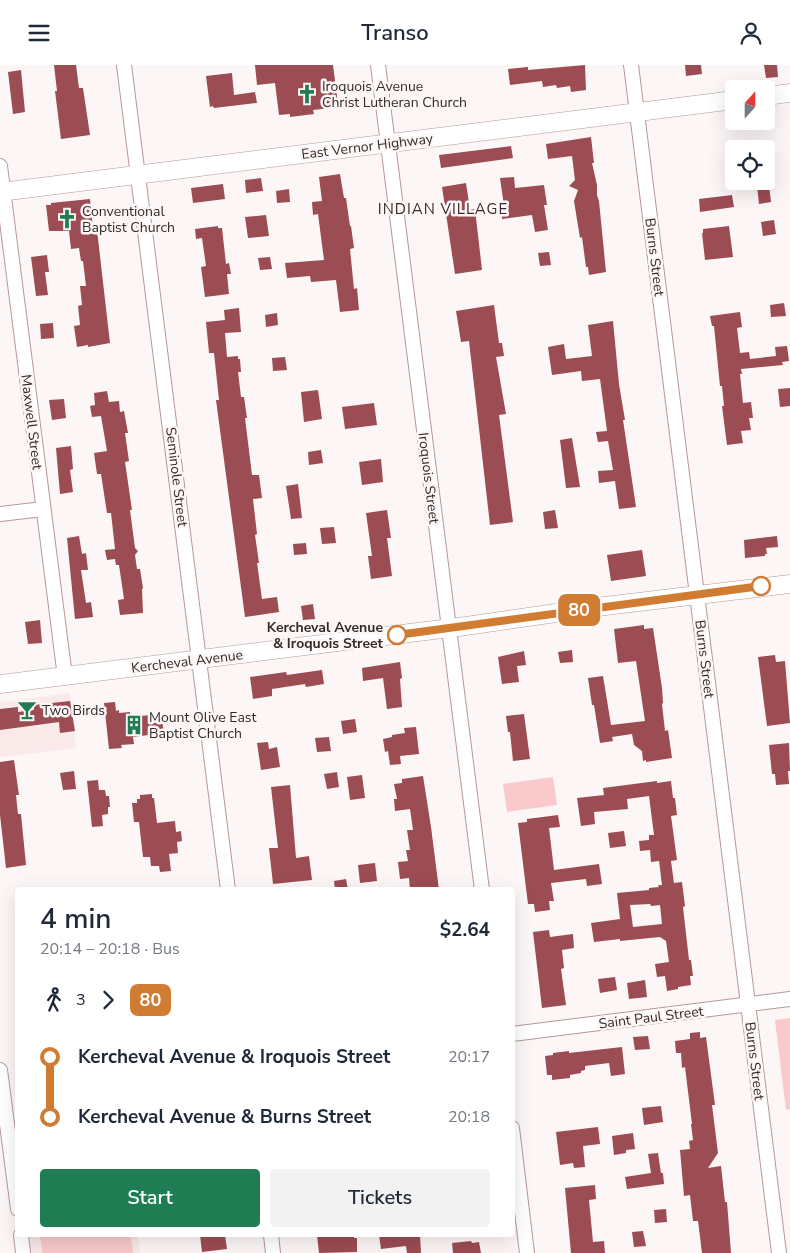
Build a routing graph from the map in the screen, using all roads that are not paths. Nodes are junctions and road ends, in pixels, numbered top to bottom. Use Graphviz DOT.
graph roads {
  1 [pos="124,65"];
  2 [pos="378,65"];
  3 [pos="631,65"];
  4 [pos="790,93"];
  5 [pos="775,95"];
  6 [pos="725,101"];
  7 [pos="637,112"];
  8 [pos="388,143"];
  9 [pos="0,166"];
  10 [pos="139,175"];
  11 [pos="2,192"];
  12 [pos="42,509"];
  13 [pos="0,514"];
  14 [pos="790,584"];
  15 [pos="697,595"];
  16 [pos="448,628"];
  17 [pos="199,660"];
  18 [pos="65,677"];
  19 [pos="0,684"];
  20 [pos="228,887"];
  21 [pos="482,887"];
  22 [pos="790,999"];
  23 [pos="748,1005"];
  24 [pos="515,1034"];
  25 [pos="0,1070"];
  26 [pos="7,1097"];
  27 [pos="515,1153"];
  28 [pos="15,1178"];
  29 [pos="21,1237"];
  30 [pos="271,1237"];
  31 [pos="23,1253"];
  32 [pos="273,1253"];
  33 [pos="527,1253"];
  34 [pos="779,1253"];
  1 -- 10 [label="street, Seminole Street"];
  2 -- 8 [label="street, Iroquois Street"];
  3 -- 7 [label="street, Burns Street"];
  4 -- 5 [label="street"];
  6 -- 7 [label="street, East Vernor Highway"];
  7 -- 8 [label="street, East Vernor Highway"];
  7 -- 15 [label="street, Burns Street"];
  8 -- 10 [label="street, East Vernor Highway"];
  8 -- 16 [label="street, Iroquois Street"];
  9 -- 11 [label="street, Maxwell Street"];
  10 -- 11 [label="street, East Vernor Highway"];
  10 -- 17 [label="street, Seminole Street"];
  11 -- 12 [label="street, Maxwell Street"];
  12 -- 13 [label="street"];
  12 -- 18 [label="street, Maxwell Street"];
  14 -- 15 [label="street, Kercheval Avenue"];
  15 -- 16 [label="street, Kercheval Avenue"];
  15 -- 23 [label="street, Burns Street"];
  16 -- 17 [label="street, Kercheval Avenue"];
  16 -- 21 [label="street, Iroquois Street"];
  17 -- 18 [label="street, Kercheval Avenue"];
  17 -- 20 [label="street, Seminole Street"];
  18 -- 19 [label="street, Kercheval Avenue"];
  22 -- 23 [label="street, Saint Paul Street"];
  23 -- 24 [label="street, Saint Paul Street"];
  23 -- 34 [label="street, Burns Street"];
  25 -- 26 [label="street"];
  26 -- 28 [label="street"];
  27 -- 33 [label="street"];
  29 -- 31 [label="street"];
  30 -- 32 [label="street"];
}
